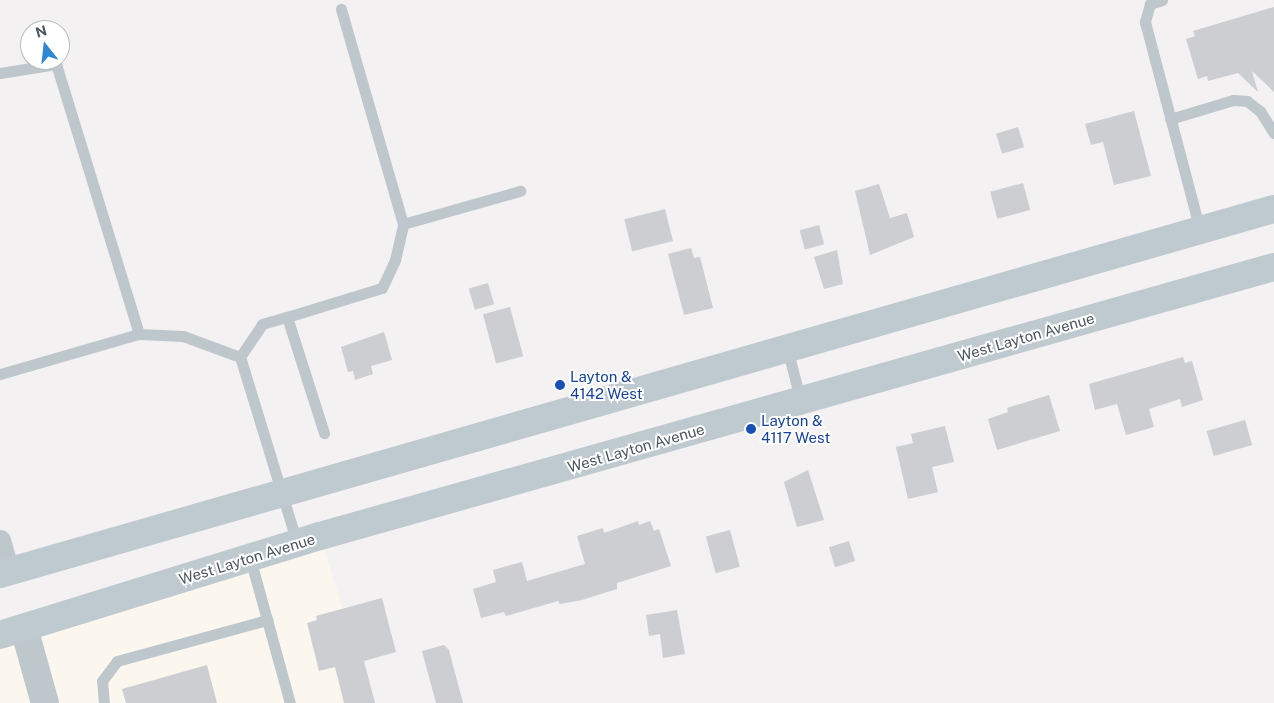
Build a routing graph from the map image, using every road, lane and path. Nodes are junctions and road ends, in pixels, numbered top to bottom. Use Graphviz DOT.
graph roads {
  1 [pos="1162,0"];
  2 [pos="341,9"];
  3 [pos="0,74"];
  4 [pos="1170,119"];
  5 [pos="1274,133"];
  6 [pos="520,191"];
  7 [pos="1274,208"];
  8 [pos="403,224"];
  9 [pos="1200,230"];
  10 [pos="1274,267"];
  11 [pos="287,318"];
  12 [pos="139,334"];
  13 [pos="787,348"];
  14 [pos="240,357"];
  15 [pos="0,374"];
  16 [pos="801,402"];
  17 [pos="324,433"];
  18 [pos="282,493"];
  19 [pos="0,540"];
  20 [pos="297,543"];
  21 [pos="250,558"];
  22 [pos="5,573"];
  23 [pos="267,620"];
  24 [pos="12,632"];
  25 [pos="45,703"];
  26 [pos="104,703"];
  27 [pos="290,703"];
  1 -- 4 [label="lane"];
  2 -- 8 [label="lane"];
  3 -- 12 [label="lane"];
  4 -- 5 [label="lane"];
  4 -- 9 [label="lane"];
  6 -- 8 [label="lane"];
  7 -- 9 [label="main road"];
  8 -- 11 [label="lane"];
  9 -- 13 [label="main road"];
  10 -- 16 [label="main road, West Layton Avenue"];
  11 -- 14 [label="lane"];
  11 -- 17 [label="lane"];
  12 -- 14 [label="lane"];
  12 -- 15 [label="lane"];
  13 -- 16 [label="lane"];
  13 -- 18 [label="main road"];
  14 -- 18 [label="lane"];
  16 -- 20 [label="main road, West Layton Avenue"];
  18 -- 20 [label="lane"];
  18 -- 22 [label="main road"];
  19 -- 22 [label="street"];
  20 -- 21 [label="main road, West Layton Avenue"];
  21 -- 23 [label="lane"];
  21 -- 24 [label="main road, West Layton Avenue"];
  23 -- 26 [label="lane"];
  23 -- 27 [label="lane"];
  24 -- 25 [label="street"];
}
